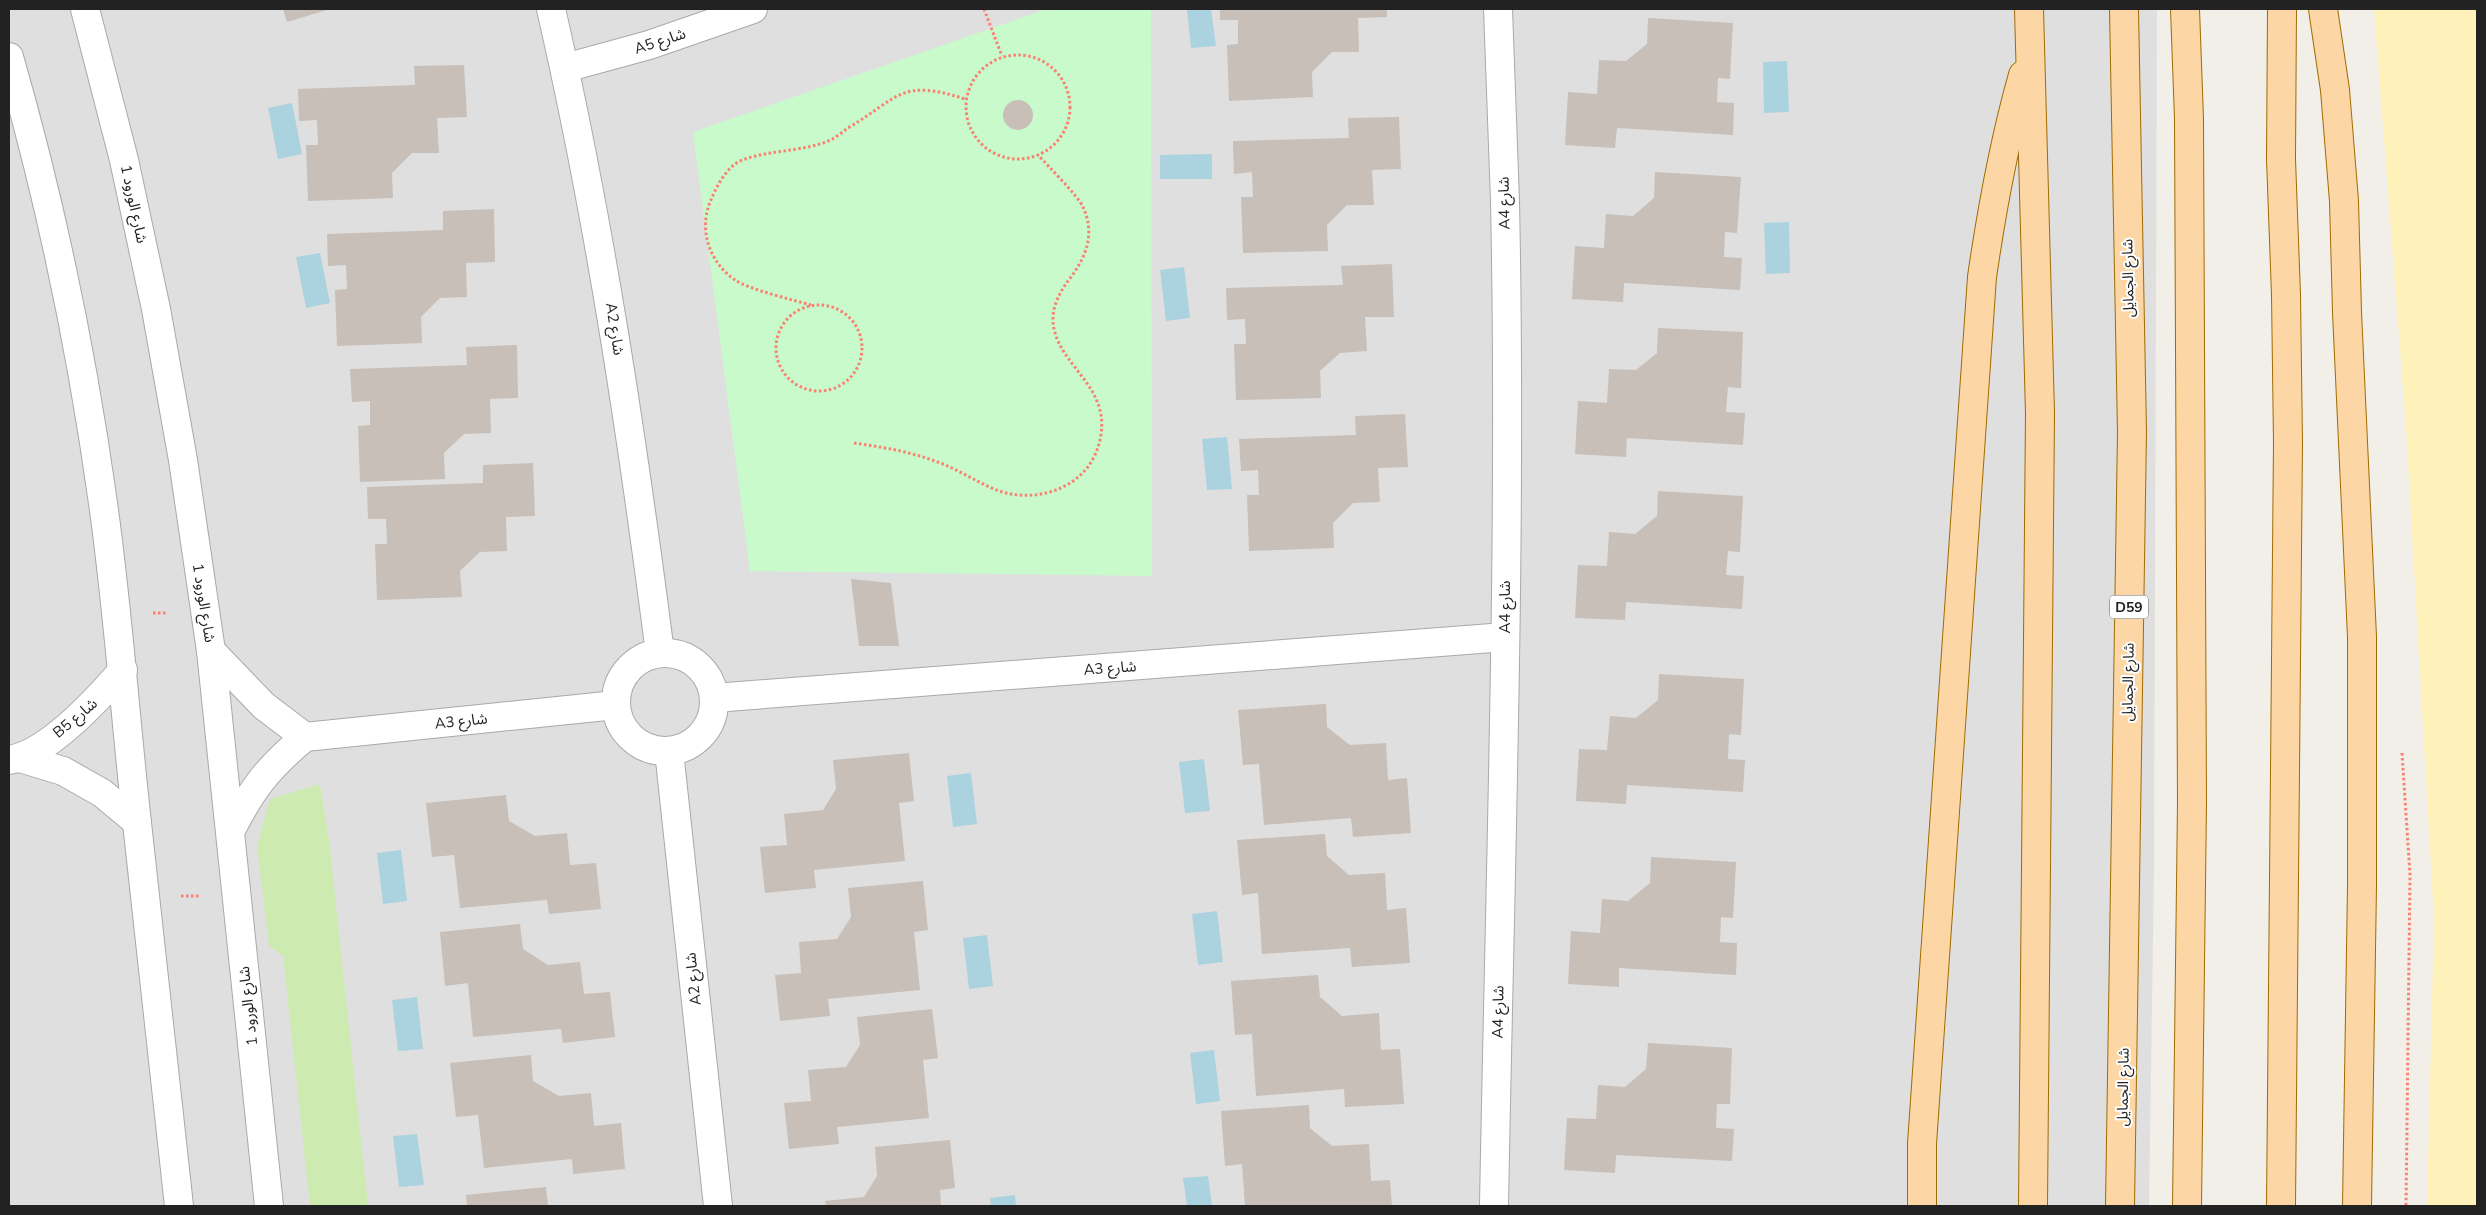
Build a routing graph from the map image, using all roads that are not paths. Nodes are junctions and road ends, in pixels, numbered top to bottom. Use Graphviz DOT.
graph roads {
  1 [pos="85,9"];
  2 [pos="551,9"];
  3 [pos="753,9"];
  4 [pos="1498,9"];
  5 [pos="2029,9"];
  6 [pos="2124,9"];
  7 [pos="2185,9"];
  8 [pos="2282,9"];
  9 [pos="2323,9"];
  10 [pos="2029,52"];
  11 [pos="9,57"];
  12 [pos="565,68"];
  13 [pos="1505,637"];
  14 [pos="211,651"];
  15 [pos="660,653"];
  16 [pos="123,670"];
  17 [pos="714,698"];
  18 [pos="616,705"];
  19 [pos="305,737"];
  20 [pos="669,751"];
  21 [pos="14,759"];
  22 [pos="136,822"];
  23 [pos="231,830"];
  24 [pos="178,1206"];
  25 [pos="269,1206"];
  26 [pos="718,1206"];
  27 [pos="1494,1206"];
  28 [pos="1922,1206"];
  29 [pos="2033,1206"];
  30 [pos="2120,1206"];
  31 [pos="2187,1206"];
  32 [pos="2281,1206"];
  33 [pos="2357,1206"];
  1 -- 14 [label="street, شارع الورود 1"];
  2 -- 12 [label="street, A2 شارع"];
  3 -- 12 [label="street, A5 شارع"];
  4 -- 13 [label="street, A4 شارع"];
  5 -- 10 [label="main road"];
  6 -- 30 [label="main road, شارع الجمايل / D59"];
  7 -- 31 [label="main road"];
  8 -- 32 [label="main road"];
  9 -- 33 [label="main road"];
  10 -- 28 [label="main road"];
  10 -- 29 [label="main road"];
  11 -- 16 [label="street"];
  12 -- 15 [label="street, A2 شارع"];
  13 -- 17 [label="street, A3 شارع"];
  13 -- 27 [label="street, A4 شارع"];
  14 -- 19 [label="street"];
  14 -- 23 [label="street, شارع الورود 1"];
  15 -- 17 [label="street"];
  15 -- 18 [label="street"];
  16 -- 21 [label="street, B5 شارع"];
  16 -- 22 [label="street"];
  17 -- 20 [label="street"];
  18 -- 19 [label="street, A3 شارع"];
  18 -- 20 [label="street"];
  19 -- 23 [label="street"];
  20 -- 26 [label="street, A2 شارع"];
  21 -- 22 [label="street, B5 شارع"];
  22 -- 24 [label="street"];
  23 -- 25 [label="street, شارع الورود 1"];
}
